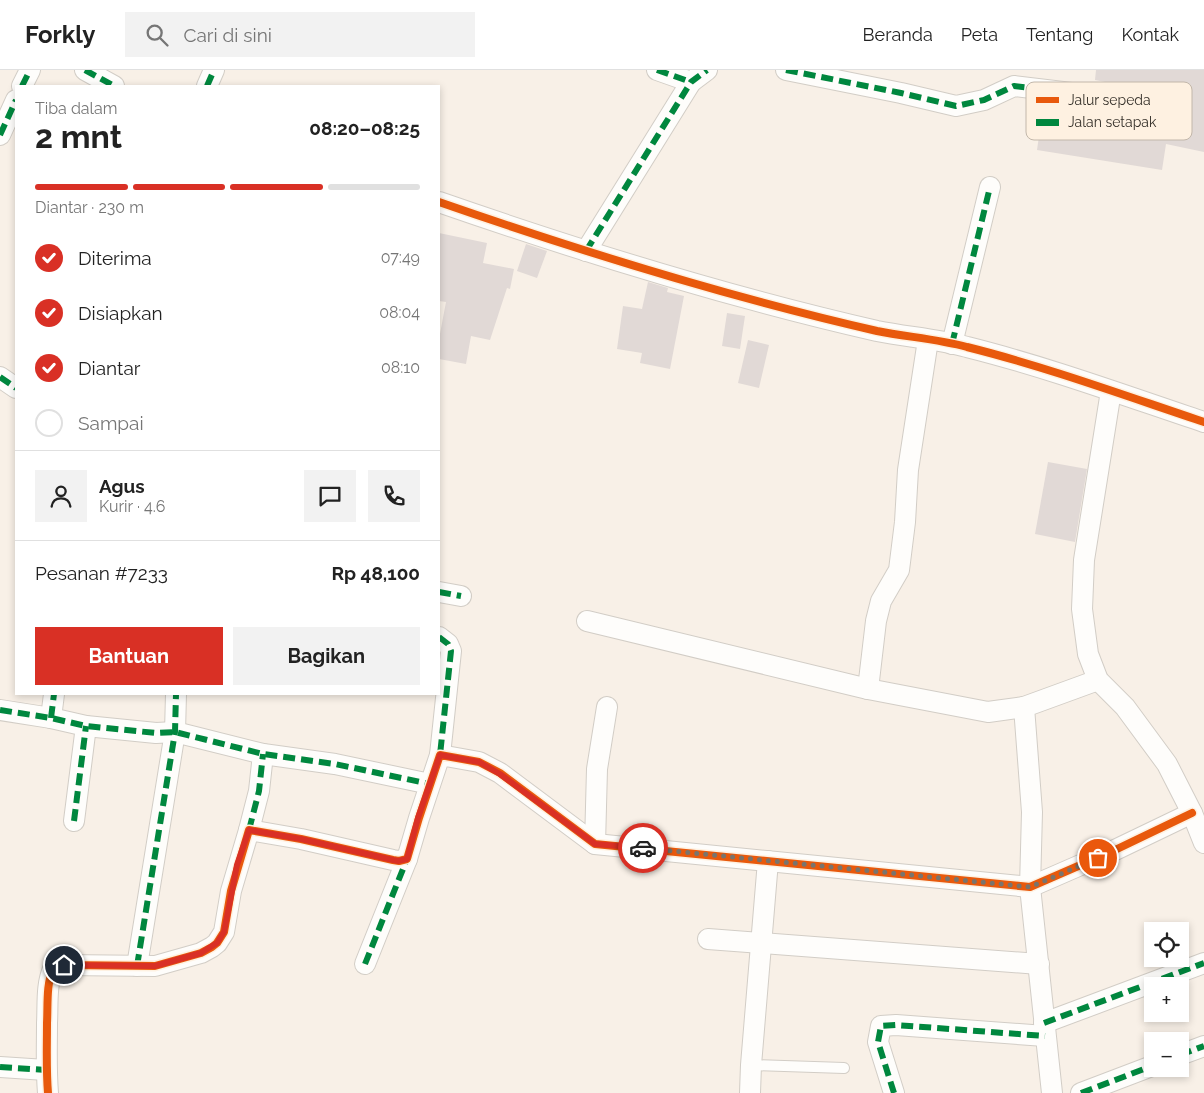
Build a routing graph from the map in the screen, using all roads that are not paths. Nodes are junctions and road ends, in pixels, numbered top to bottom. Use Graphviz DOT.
graph roads {
  1 [pos="30,70"];
  2 [pos="84,70"];
  3 [pos="214,70"];
  4 [pos="657,70"];
  5 [pos="707,70"];
  6 [pos="786,70"];
  7 [pos="691,82"];
  8 [pos="22,85"];
  9 [pos="112,85"];
  10 [pos="207,85"];
  11 [pos="1026,87"];
  12 [pos="15,102"];
  13 [pos="0,135"];
  14 [pos="990,187"];
  15 [pos="440,202"];
  16 [pos="586,251"];
  17 [pos="928,340"];
  18 [pos="952,344"];
  19 [pos="0,377"];
  20 [pos="15,387"];
  21 [pos="1111,392"];
  22 [pos="1204,422"];
  23 [pos="440,592"];
  24 [pos="461,596"];
  25 [pos="587,620"];
  26 [pos="440,638"];
  27 [pos="1098,680"];
  28 [pos="868,689"];
  29 [pos="54,695"];
  30 [pos="176,695"];
  31 [pos="608,707"];
  32 [pos="1024,707"];
  33 [pos="0,710"];
  34 [pos="51,718"];
  35 [pos="86,726"];
  36 [pos="175,732"];
  37 [pos="263,754"];
  38 [pos="440,755"];
  39 [pos="430,784"];
  40 [pos="1192,813"];
  41 [pos="74,821"];
  42 [pos="249,830"];
  43 [pos="1204,843"];
  44 [pos="595,844"];
  45 [pos="407,859"];
  46 [pos="768,861"];
  47 [pos="1030,887"];
  48 [pos="708,939"];
  49 [pos="760,942"];
  50 [pos="1204,963"];
  51 [pos="365,964"];
  52 [pos="1039,964"];
  53 [pos="137,966"];
  54 [pos="1045,1030"];
  55 [pos="1204,1046"];
  56 [pos="1189,1052"];
  57 [pos="751,1065"];
  58 [pos="0,1067"];
  59 [pos="844,1068"];
  60 [pos="1144,1069"];
  61 [pos="46,1070"];
  62 [pos="48,1093"];
  63 [pos="750,1093"];
  64 [pos="894,1093"];
  65 [pos="1052,1093"];
  66 [pos="1081,1093"];
  1 -- 8 [label="street"];
  2 -- 9 [label="street"];
  3 -- 10 [label="street"];
  4 -- 7 [label="street"];
  5 -- 7 [label="street"];
  6 -- 11 [label="street"];
  7 -- 16 [label="street"];
  12 -- 13 [label="street"];
  14 -- 18 [label="street"];
  15 -- 16 [label="street"];
  16 -- 17 [label="street"];
  17 -- 18 [label="street"];
  17 -- 28 [label="street"];
  18 -- 21 [label="street"];
  19 -- 20 [label="street"];
  21 -- 22 [label="street"];
  21 -- 27 [label="street"];
  23 -- 24 [label="street"];
  25 -- 28 [label="street"];
  26 -- 38 [label="street"];
  27 -- 32 [label="street"];
  27 -- 40 [label="street"];
  28 -- 32 [label="street"];
  29 -- 34 [label="street"];
  30 -- 36 [label="street"];
  31 -- 44 [label="street"];
  32 -- 47 [label="street"];
  33 -- 34 [label="street"];
  34 -- 35 [label="street"];
  35 -- 36 [label="street"];
  35 -- 41 [label="street"];
  36 -- 37 [label="street"];
  36 -- 53 [label="street"];
  37 -- 39 [label="street"];
  37 -- 42 [label="street"];
  38 -- 39 [label="street"];
  38 -- 44 [label="street"];
  39 -- 45 [label="street"];
  40 -- 43 [label="street"];
  40 -- 47 [label="street"];
  42 -- 45 [label="street"];
  42 -- 53 [label="street"];
  44 -- 46 [label="street"];
  45 -- 51 [label="street"];
  46 -- 47 [label="street"];
  46 -- 49 [label="street"];
  47 -- 52 [label="street"];
  48 -- 49 [label="street"];
  49 -- 52 [label="street"];
  49 -- 57 [label="street"];
  50 -- 54 [label="street"];
  52 -- 54 [label="street"];
  53 -- 61 [label="street"];
  54 -- 64 [label="street"];
  54 -- 65 [label="street"];
  55 -- 56 [label="street"];
  57 -- 59 [label="lane"];
  57 -- 63 [label="street"];
  58 -- 61 [label="street"];
  60 -- 66 [label="street"];
  61 -- 62 [label="street"];
}
